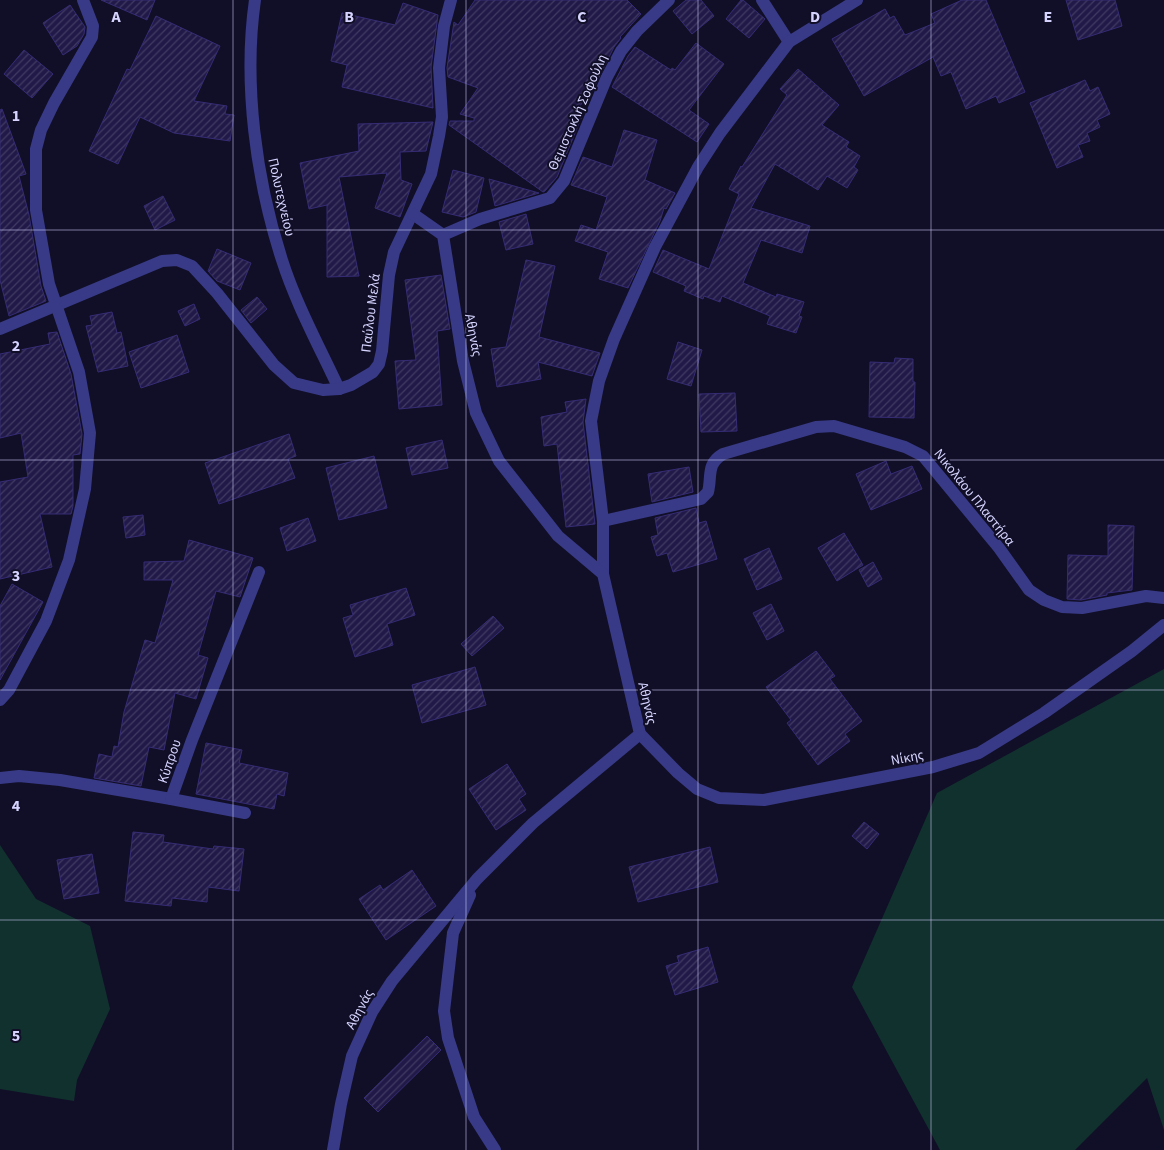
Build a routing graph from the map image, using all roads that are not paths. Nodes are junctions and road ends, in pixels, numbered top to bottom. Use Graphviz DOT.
graph roads {
  1 [pos="83,0"];
  2 [pos="255,0"];
  3 [pos="451,0"];
  4 [pos="669,0"];
  5 [pos="762,0"];
  6 [pos="857,0"];
  7 [pos="789,42"];
  8 [pos="412,214"];
  9 [pos="443,235"];
  10 [pos="56,305"];
  11 [pos="0,329"];
  12 [pos="339,389"];
  13 [pos="603,520"];
  14 [pos="259,572"];
  15 [pos="603,574"];
  16 [pos="1164,598"];
  17 [pos="1164,625"];
  18 [pos="0,700"];
  19 [pos="640,734"];
  20 [pos="0,778"];
  21 [pos="171,799"];
  22 [pos="245,813"];
  23 [pos="477,879"];
  24 [pos="333,1150"];
  25 [pos="495,1150"];
  1 -- 10 [label="street"];
  2 -- 12 [label="street, Πολυτεχνείου"];
  3 -- 8 [label="street, Παύλου Μελά"];
  4 -- 9 [label="street, Θεμιστοκλή Σοφούλη"];
  5 -- 7 [label="street"];
  6 -- 7 [label="street"];
  7 -- 13 [label="street"];
  8 -- 9 [label="street"];
  8 -- 12 [label="street, Παύλου Μελά"];
  9 -- 15 [label="street, Αθηνάς"];
  10 -- 11 [label="street, Παύλου Μελά"];
  10 -- 12 [label="street, Παύλου Μελά"];
  10 -- 18 [label="street"];
  13 -- 15 [label="street"];
  13 -- 16 [label="street, Νικολάου Πλαστήρα"];
  14 -- 21 [label="street, Κύπρου"];
  15 -- 19 [label="street, Αθηνάς"];
  17 -- 19 [label="street, Νίκης"];
  19 -- 23 [label="street, Αθηνάς"];
  20 -- 21 [label="street, Κύπρου"];
  21 -- 22 [label="street"];
  23 -- 24 [label="street, Αθηνάς"];
  23 -- 25 [label="street"];
}
